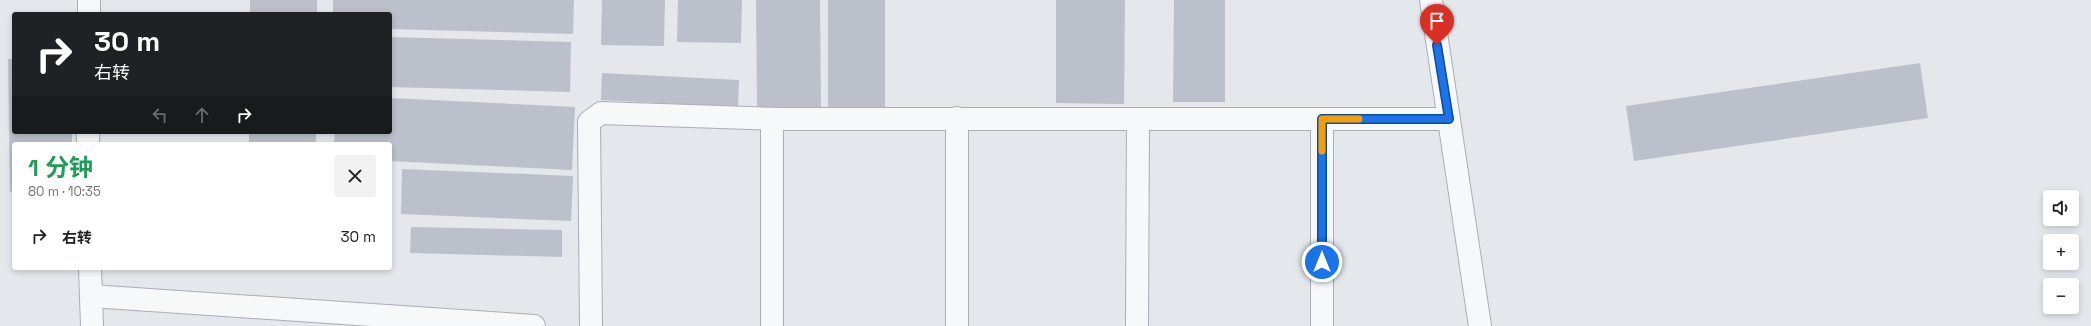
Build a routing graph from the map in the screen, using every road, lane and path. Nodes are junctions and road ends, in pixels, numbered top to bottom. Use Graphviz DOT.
graph roads {
  1 [pos="89,0"];
  2 [pos="1430,0"];
  3 [pos="89,12"];
  4 [pos="957,118"];
  5 [pos="1138,118"];
  6 [pos="772,119"];
  7 [pos="1322,119"];
  8 [pos="1449,119"];
  9 [pos="90,270"];
  10 [pos="91,296"];
  11 [pos="461,324"];
  12 [pos="92,326"];
  13 [pos="534,326"];
  14 [pos="591,326"];
  15 [pos="772,326"];
  16 [pos="957,326"];
  17 [pos="1137,326"];
  18 [pos="1322,326"];
  19 [pos="1480,326"];
  1 -- 3 [label="street"];
  2 -- 8 [label="street"];
  4 -- 5 [label="street"];
  4 -- 6 [label="street"];
  4 -- 16 [label="street"];
  5 -- 7 [label="street"];
  5 -- 17 [label="street"];
  6 -- 14 [label="street"];
  6 -- 15 [label="street"];
  7 -- 8 [label="street"];
  7 -- 18 [label="street"];
  8 -- 19 [label="street"];
  9 -- 10 [label="street"];
  10 -- 11 [label="street"];
  10 -- 12 [label="street"];
  11 -- 13 [label="street"];
}
